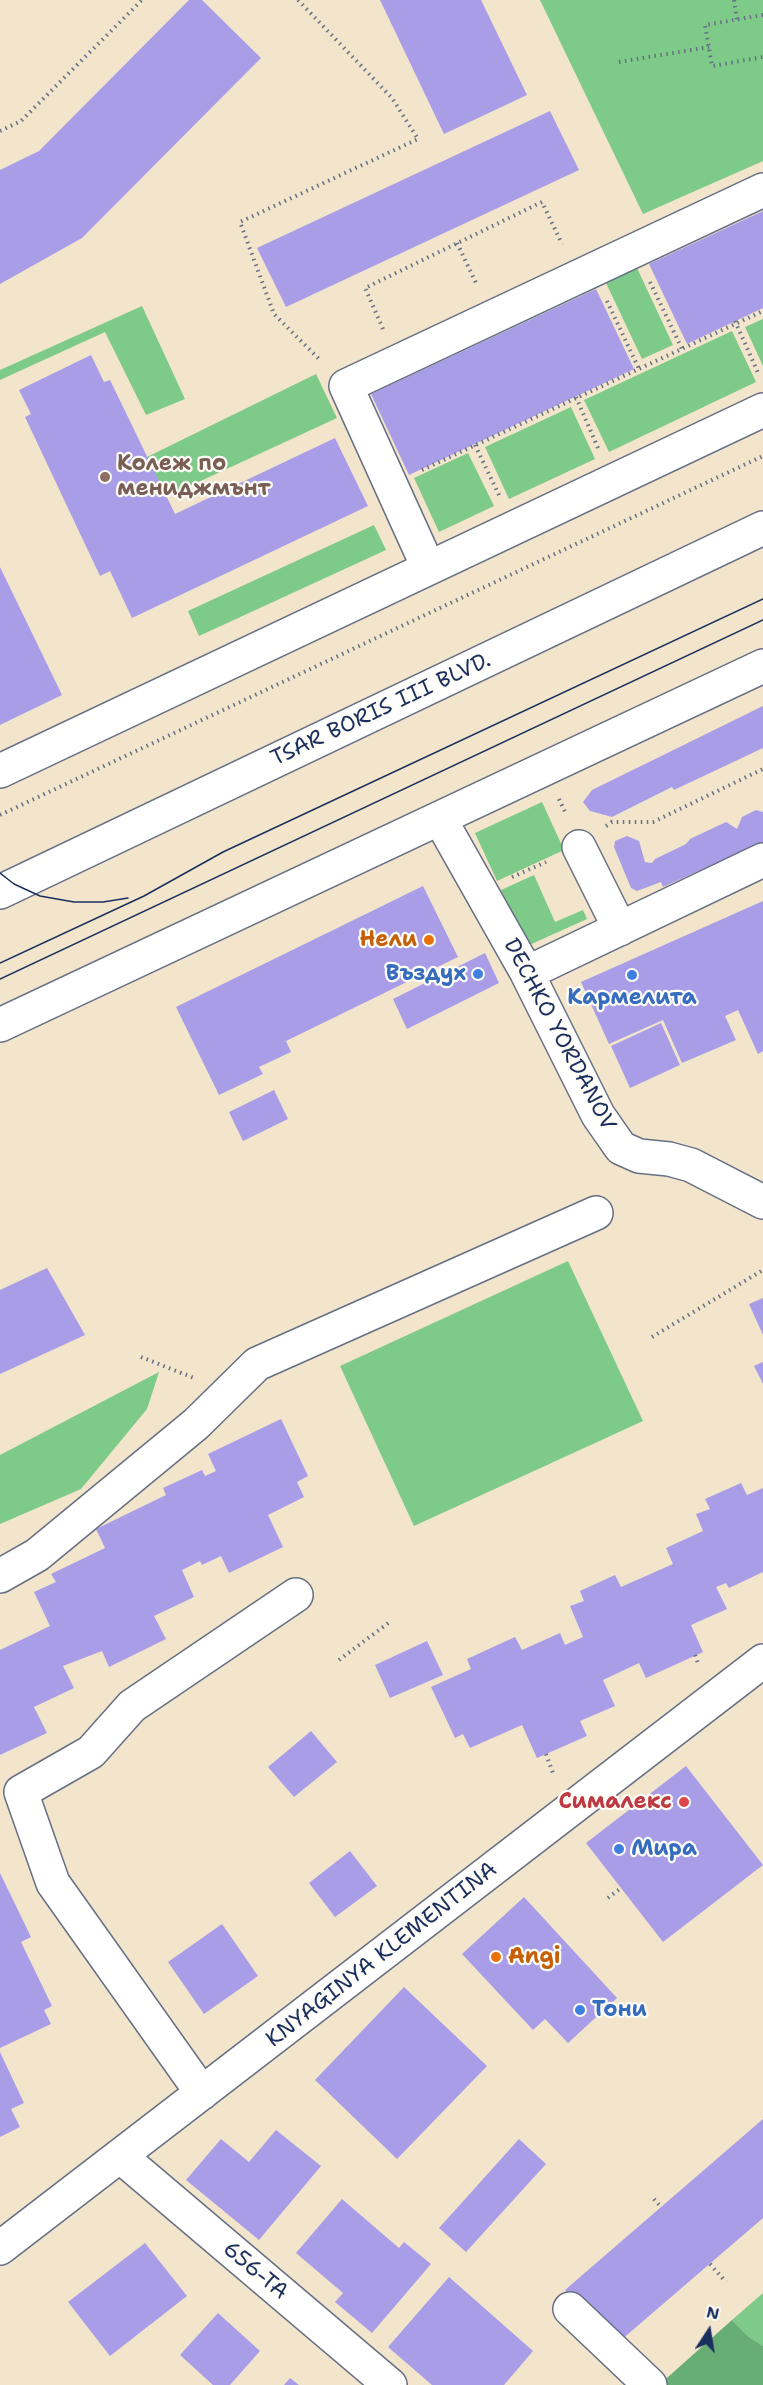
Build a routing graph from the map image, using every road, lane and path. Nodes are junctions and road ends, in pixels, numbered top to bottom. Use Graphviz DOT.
graph roads {
  1 [pos="142,0"];
  2 [pos="298,0"];
  3 [pos="734,0"];
  4 [pos="763,15"];
  5 [pos="737,20"];
  6 [pos="709,47"];
  7 [pos="763,57"];
  8 [pos="619,62"];
  9 [pos="0,131"];
  10 [pos="763,190"];
  11 [pos="457,243"];
  12 [pos="636,250"];
  13 [pos="585,274"];
  14 [pos="763,311"];
  15 [pos="492,317"];
  16 [pos="735,323"];
  17 [pos="682,349"];
  18 [pos="398,362"];
  19 [pos="639,369"];
  20 [pos="763,383"];
  21 [pos="346,386"];
  22 [pos="576,397"];
  23 [pos="763,410"];
  24 [pos="475,445"];
  25 [pos="763,456"];
  26 [pos="603,458"];
  27 [pos="391,484"];
  28 [pos="504,505"];
  29 [pos="763,528"];
  30 [pos="428,567"];
  31 [pos="763,666"];
  32 [pos="763,769"];
  33 [pos="0,771"];
  34 [pos="0,815"];
  35 [pos="440,819"];
  36 [pos="579,846"];
  37 [pos="763,860"];
  38 [pos="480,891"];
  39 [pos="0,892"];
  40 [pos="620,929"];
  41 [pos="527,973"];
  42 [pos="0,1025"];
  43 [pos="763,1202"];
  44 [pos="596,1213"];
  45 [pos="763,1270"];
  46 [pos="652,1337"];
  47 [pos="141,1357"];
  48 [pos="228,1392"];
  49 [pos="0,1576"];
  50 [pos="296,1595"];
  51 [pos="391,1621"];
  52 [pos="339,1660"];
  53 [pos="763,1661"];
  54 [pos="621,1888"];
  55 [pos="608,1898"];
  56 [pos="202,2093"];
  57 [pos="120,2156"];
  58 [pos="654,2199"];
  59 [pos="661,2207"];
  60 [pos="0,2248"];
  61 [pos="710,2264"];
  62 [pos="726,2282"];
  63 [pos="570,2309"];
  64 [pos="390,2385"];
  65 [pos="650,2385"];
  1 -- 9 [label="path"];
  2 -- 21 [label="path"];
  3 -- 5 [label="path"];
  4 -- 5 [label="path"];
  5 -- 6 [label="path"];
  6 -- 7 [label="path"];
  6 -- 8 [label="path"];
  10 -- 12 [label="street"];
  11 -- 13 [label="path"];
  11 -- 15 [label="path"];
  11 -- 18 [label="path"];
  12 -- 13 [label="street"];
  12 -- 17 [label="path"];
  13 -- 15 [label="street"];
  13 -- 19 [label="path"];
  14 -- 16 [label="path"];
  15 -- 18 [label="street"];
  16 -- 17 [label="path"];
  16 -- 20 [label="path"];
  17 -- 19 [label="path"];
  18 -- 21 [label="street"];
  19 -- 22 [label="path"];
  21 -- 27 [label="street"];
  22 -- 24 [label="path"];
  22 -- 26 [label="path"];
  23 -- 30 [label="street"];
  24 -- 27 [label="path"];
  24 -- 28 [label="path"];
  25 -- 34 [label="path"];
  27 -- 30 [label="street"];
  29 -- 39 [label="street, TSAR BORIS III BLVD."];
  30 -- 33 [label="street"];
  31 -- 35 [label="street"];
  32 -- 36 [label="path"];
  35 -- 38 [label="street, DECHKO YORDANOV"];
  35 -- 42 [label="street"];
  36 -- 38 [label="path"];
  36 -- 40 [label="street"];
  37 -- 40 [label="street"];
  38 -- 41 [label="street, DECHKO YORDANOV"];
  40 -- 41 [label="street"];
  41 -- 43 [label="street, DECHKO YORDANOV"];
  44 -- 48 [label="street"];
  45 -- 46 [label="path"];
  47 -- 48 [label="path"];
  48 -- 49 [label="street"];
  50 -- 56 [label="street"];
  51 -- 52 [label="path"];
  53 -- 56 [label="street, KNYAGINYA KLEMENTINA"];
  54 -- 55 [label="path"];
  56 -- 57 [label="street, KNYAGINYA KLEMENTINA"];
  57 -- 60 [label="street, KNYAGINYA KLEMENTINA"];
  57 -- 64 [label="street, 656-ТА"];
  58 -- 59 [label="path"];
  61 -- 62 [label="path"];
  63 -- 65 [label="street"];
}
